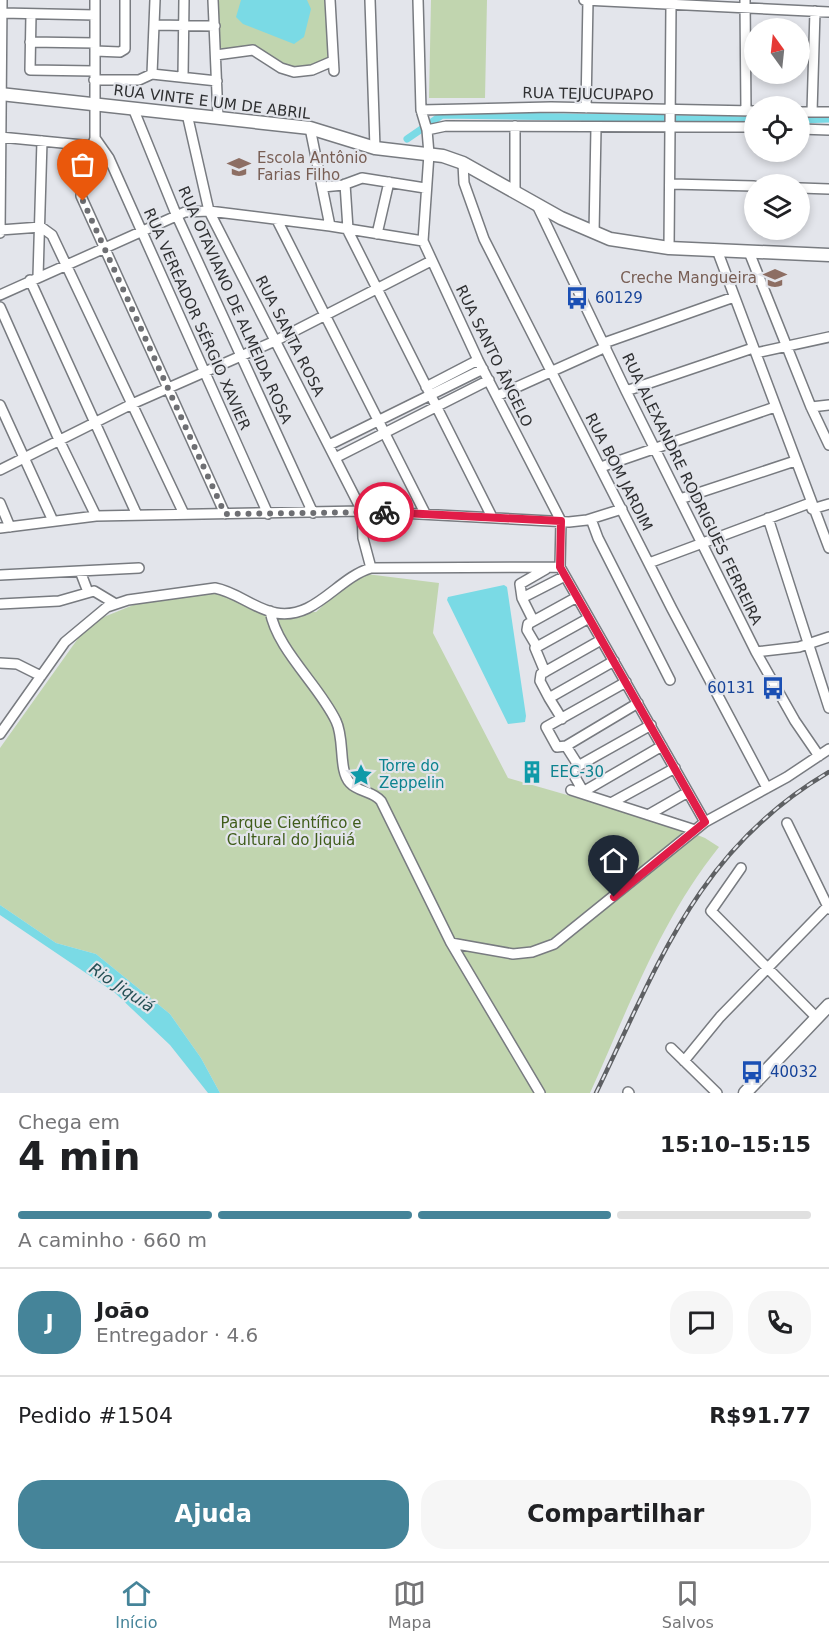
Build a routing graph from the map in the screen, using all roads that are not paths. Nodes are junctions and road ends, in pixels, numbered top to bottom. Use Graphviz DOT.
graph roads {
  1 [pos="2,0"];
  2 [pos="94,0"];
  3 [pos="125,0"];
  4 [pos="155,0"];
  5 [pos="184,0"];
  6 [pos="213,0"];
  7 [pos="330,0"];
  8 [pos="370,0"];
  9 [pos="418,0"];
  10 [pos="586,0"];
  11 [pos="600,0"];
  12 [pos="745,4"];
  13 [pos="671,5"];
  14 [pos="815,11"];
  15 [pos="829,12"];
  16 [pos="2,13"];
  17 [pos="31,14"];
  18 [pos="94,15"];
  19 [pos="154,25"];
  20 [pos="183,26"];
  21 [pos="215,26"];
  22 [pos="30,42"];
  23 [pos="95,47"];
  24 [pos="1,50"];
  25 [pos="216,55"];
  26 [pos="94,75"];
  27 [pos="152,75"];
  28 [pos="183,77"];
  29 [pos="217,81"];
  30 [pos="1,94"];
  31 [pos="749,96"];
  32 [pos="94,104"];
  33 [pos="134,108"];
  34 [pos="586,108"];
  35 [pos="670,111"];
  36 [pos="744,111"];
  37 [pos="812,112"];
  38 [pos="829,112"];
  39 [pos="187,114"];
  40 [pos="218,117"];
  41 [pos="425,121"];
  42 [pos="515,126"];
  43 [pos="670,127"];
  44 [pos="744,127"];
  45 [pos="310,128"];
  46 [pos="596,128"];
  47 [pos="810,129"];
  48 [pos="829,130"];
  49 [pos="1,137"];
  50 [pos="42,141"];
  51 [pos="94,142"];
  52 [pos="375,148"];
  53 [pos="429,154"];
  54 [pos="463,163"];
  55 [pos="388,182"];
  56 [pos="345,184"];
  57 [pos="671,184"];
  58 [pos="744,186"];
  59 [pos="323,187"];
  60 [pos="425,188"];
  61 [pos="810,188"];
  62 [pos="829,189"];
  63 [pos="515,191"];
  64 [pos="536,203"];
  65 [pos="209,211"];
  66 [pos="176,214"];
  67 [pos="561,218"];
  68 [pos="277,220"];
  69 [pos="330,226"];
  70 [pos="41,227"];
  71 [pos="347,229"];
  72 [pos="549,230"];
  73 [pos="0,231"];
  74 [pos="141,231"];
  75 [pos="594,233"];
  76 [pos="377,234"];
  77 [pos="423,242"];
  78 [pos="104,248"];
  79 [pos="669,248"];
  80 [pos="717,250"];
  81 [pos="749,252"];
  82 [pos="829,255"];
  83 [pos="431,261"];
  84 [pos="67,264"];
  85 [pos="34,279"];
  86 [pos="376,289"];
  87 [pos="0,295"];
  88 [pos="734,297"];
  89 [pos="0,307"];
  90 [pos="326,314"];
  91 [pos="829,337"];
  92 [pos="275,341"];
  93 [pos="605,345"];
  94 [pos="785,345"];
  95 [pos="754,351"];
  96 [pos="240,356"];
  97 [pos="480,364"];
  98 [pos="203,372"];
  99 [pos="551,372"];
  100 [pos="489,380"];
  101 [pos="169,387"];
  102 [pos="428,391"];
  103 [pos="626,391"];
  104 [pos="497,396"];
  105 [pos="132,404"];
  106 [pos="0,405"];
  107 [pos="829,405"];
  108 [pos="436,406"];
  109 [pos="775,407"];
  110 [pos="811,408"];
  111 [pos="379,420"];
  112 [pos="96,423"];
  113 [pos="385,432"];
  114 [pos="60,442"];
  115 [pos="328,445"];
  116 [pos="829,445"];
  117 [pos="655,448"];
  118 [pos="335,458"];
  119 [pos="24,459"];
  120 [pos="795,461"];
  121 [pos="602,467"];
  122 [pos="0,470"];
  123 [pos="680,499"];
  124 [pos="0,503"];
  125 [pos="829,504"];
  126 [pos="811,506"];
  127 [pos="622,509"];
  128 [pos="362,511"];
  129 [pos="313,513"];
  130 [pos="425,513"];
  131 [pos="184,514"];
  132 [pos="225,514"];
  133 [pos="268,514"];
  134 [pos="137,515"];
  135 [pos="96,516"];
  136 [pos="492,517"];
  137 [pos="591,519"];
  138 [pos="768,519"];
  139 [pos="53,521"];
  140 [pos="561,521"];
  141 [pos="5,527"];
  142 [pos="826,531"];
  143 [pos="701,543"];
  144 [pos="829,548"];
  145 [pos="649,563"];
  146 [pos="548,567"];
  147 [pos="560,567"];
  148 [pos="139,568"];
  149 [pos="371,568"];
  150 [pos="80,571"];
  151 [pos="0,575"];
  152 [pos="565,576"];
  153 [pos="88,592"];
  154 [pos="577,597"];
  155 [pos="522,598"];
  156 [pos="114,603"];
  157 [pos="0,604"];
  158 [pos="270,611"];
  159 [pos="589,618"];
  160 [pos="533,620"];
  161 [pos="829,636"];
  162 [pos="601,640"];
  163 [pos="808,645"];
  164 [pos="535,648"];
  165 [pos="756,652"];
  166 [pos="614,661"];
  167 [pos="0,663"];
  168 [pos="545,672"];
  169 [pos="41,676"];
  170 [pos="670,680"];
  171 [pos="626,682"];
  172 [pos="549,698"];
  173 [pos="638,703"];
  174 [pos="829,708"];
  175 [pos="561,719"];
  176 [pos="651,725"];
  177 [pos="0,734"];
  178 [pos="566,746"];
  179 [pos="662,746"];
  180 [pos="829,749"];
  181 [pos="819,756"];
  182 [pos="578,765"];
  183 [pos="675,768"];
  184 [pos="767,788"];
  185 [pos="578,791"];
  186 [pos="688,792"];
  187 [pos="611,803"];
  188 [pos="648,815"];
  189 [pos="705,822"];
  190 [pos="787,823"];
  191 [pos="695,830"];
  192 [pos="741,868"];
  193 [pos="828,907"];
  194 [pos="451,942"];
  195 [pos="767,969"];
  196 [pos="829,1005"];
  197 [pos="817,1018"];
  198 [pos="671,1048"];
  199 [pos="684,1061"];
  200 [pos="540,1093"];
  201 [pos="717,1093"];
  202 [pos="745,1093"];
  1 -- 16 [label="street"];
  2 -- 18 [label="street"];
  3 -- 23 [label="street"];
  4 -- 19 [label="street"];
  5 -- 20 [label="street"];
  6 -- 21 [label="street"];
  7 -- 25 [label="street"];
  8 -- 52 [label="street"];
  9 -- 41 [label="street, RUA SANTO ÂNGELO"];
  10 -- 11 [label="street"];
  10 -- 34 [label="street"];
  11 -- 13 [label="street"];
  12 -- 13 [label="street"];
  12 -- 14 [label="street"];
  12 -- 31 [label="street"];
  13 -- 35 [label="street"];
  14 -- 15 [label="street"];
  14 -- 37 [label="street"];
  16 -- 17 [label="street"];
  16 -- 24 [label="street"];
  17 -- 18 [label="street"];
  17 -- 22 [label="street"];
  18 -- 23 [label="street"];
  19 -- 20 [label="street"];
  19 -- 27 [label="street"];
  20 -- 21 [label="street"];
  20 -- 28 [label="street"];
  21 -- 25 [label="street"];
  22 -- 23 [label="street"];
  22 -- 26 [label="street"];
  23 -- 26 [label="street"];
  24 -- 30 [label="street"];
  25 -- 29 [label="street"];
  26 -- 27 [label="street"];
  26 -- 32 [label="street"];
  27 -- 28 [label="street"];
  28 -- 29 [label="street"];
  29 -- 40 [label="street"];
  30 -- 32 [label="main road, RUA VINTE E UM DE ABRIL"];
  30 -- 49 [label="street"];
  32 -- 33 [label="main road, RUA VINTE E UM DE ABRIL"];
  32 -- 51 [label="street"];
  33 -- 39 [label="main road, RUA VINTE E UM DE ABRIL"];
  33 -- 66 [label="street, RUA OTAVIANO DE ALMEIDA ROSA"];
  34 -- 35 [label="street, RUA TEJUCUPAPO"];
  34 -- 41 [label="street, RUA TEJUCUPAPO"];
  35 -- 36 [label="street, RUA TEJUCUPAPO"];
  35 -- 43 [label="street"];
  37 -- 38 [label="street"];
  39 -- 40 [label="main road, RUA VINTE E UM DE ABRIL"];
  39 -- 65 [label="street, RUA SANTA ROSA"];
  40 -- 45 [label="main road, RUA VINTE E UM DE ABRIL"];
  41 -- 42 [label="street"];
  41 -- 53 [label="street, RUA SANTO ÂNGELO"];
  42 -- 46 [label="street"];
  42 -- 63 [label="street"];
  43 -- 44 [label="street"];
  43 -- 46 [label="street"];
  43 -- 57 [label="street"];
  45 -- 52 [label="main road, RUA VINTE E UM DE ABRIL"];
  45 -- 59 [label="street"];
  46 -- 75 [label="street"];
  47 -- 48 [label="street"];
  49 -- 50 [label="street"];
  49 -- 73 [label="street"];
  50 -- 51 [label="street"];
  50 -- 70 [label="street"];
  51 -- 74 [label="street, RUA VEREADOR SÉRGIO XAVIER"];
  51 -- 78 [label="street"];
  52 -- 53 [label="main road, RUA VINTE E UM DE ABRIL"];
  53 -- 54 [label="main road, RUA VINTE E UM DE ABRIL"];
  53 -- 60 [label="street, RUA SANTO ÂNGELO"];
  54 -- 63 [label="main road, RUA VINTE E UM DE ABRIL"];
  54 -- 99 [label="street, RUA BOM JARDIM"];
  55 -- 56 [label="street"];
  55 -- 60 [label="street"];
  55 -- 76 [label="street"];
  56 -- 59 [label="street"];
  56 -- 71 [label="street"];
  57 -- 58 [label="street"];
  57 -- 79 [label="street"];
  59 -- 69 [label="street"];
  60 -- 77 [label="street, RUA SANTO ÂNGELO"];
  61 -- 62 [label="street"];
  63 -- 64 [label="main road, RUA VINTE E UM DE ABRIL"];
  64 -- 67 [label="main road, RUA VINTE E UM DE ABRIL"];
  64 -- 72 [label="street, RUA ALEXANDRE RODRIGUES FERREIRA"];
  65 -- 66 [label="street"];
  65 -- 68 [label="street"];
  65 -- 92 [label="street, RUA SANTA ROSA"];
  66 -- 74 [label="street"];
  66 -- 96 [label="street, RUA OTAVIANO DE ALMEIDA ROSA"];
  67 -- 72 [label="street"];
  67 -- 75 [label="main road, RUA VINTE E UM DE ABRIL"];
  68 -- 69 [label="street"];
  68 -- 90 [label="street"];
  69 -- 71 [label="street"];
  70 -- 73 [label="street"];
  70 -- 84 [label="street"];
  70 -- 85 [label="street"];
  71 -- 76 [label="street"];
  71 -- 86 [label="street"];
  72 -- 93 [label="street, RUA ALEXANDRE RODRIGUES FERREIRA"];
  74 -- 78 [label="street"];
  74 -- 98 [label="street, RUA VEREADOR SÉRGIO XAVIER"];
  75 -- 79 [label="main road, RUA VINTE E UM DE ABRIL"];
  76 -- 77 [label="street"];
  77 -- 83 [label="street, RUA SANTO ÂNGELO"];
  78 -- 84 [label="street"];
  78 -- 101 [label="street"];
  79 -- 80 [label="main road, RUA VINTE E UM DE ABRIL"];
  80 -- 81 [label="main road, RUA VINTE E UM DE ABRIL"];
  80 -- 88 [label="street"];
  81 -- 82 [label="main road, RUA VINTE E UM DE ABRIL"];
  81 -- 94 [label="street"];
  83 -- 86 [label="street"];
  83 -- 97 [label="street, RUA SANTO ÂNGELO"];
  84 -- 85 [label="street"];
  84 -- 105 [label="street"];
  85 -- 87 [label="street"];
  85 -- 112 [label="street"];
  86 -- 90 [label="street"];
  86 -- 102 [label="street"];
  88 -- 93 [label="street"];
  88 -- 95 [label="street"];
  89 -- 114 [label="street"];
  90 -- 92 [label="street"];
  90 -- 111 [label="street"];
  91 -- 94 [label="street"];
  92 -- 96 [label="street"];
  92 -- 115 [label="street, RUA SANTA ROSA"];
  93 -- 99 [label="street"];
  93 -- 103 [label="street, RUA ALEXANDRE RODRIGUES FERREIRA"];
  94 -- 95 [label="street"];
  94 -- 110 [label="street"];
  95 -- 103 [label="street"];
  95 -- 109 [label="street"];
  96 -- 98 [label="street"];
  96 -- 129 [label="street, RUA OTAVIANO DE ALMEIDA ROSA"];
  97 -- 100 [label="street, RUA SANTO ÂNGELO"];
  97 -- 102 [label="street"];
  98 -- 101 [label="street"];
  98 -- 133 [label="street, RUA VEREADOR SÉRGIO XAVIER"];
  99 -- 104 [label="street"];
  99 -- 121 [label="street, RUA BOM JARDIM"];
  100 -- 104 [label="street, RUA SANTO ÂNGELO"];
  100 -- 108 [label="street"];
  101 -- 105 [label="street"];
  101 -- 132 [label="street"];
  102 -- 108 [label="street"];
  102 -- 111 [label="street"];
  103 -- 117 [label="street, RUA ALEXANDRE RODRIGUES FERREIRA"];
  104 -- 140 [label="street, RUA SANTO ÂNGELO"];
  105 -- 112 [label="street"];
  105 -- 131 [label="street"];
  106 -- 119 [label="street"];
  107 -- 110 [label="street"];
  108 -- 113 [label="street"];
  108 -- 136 [label="street"];
  109 -- 117 [label="street"];
  109 -- 120 [label="street"];
  110 -- 116 [label="street"];
  111 -- 113 [label="street"];
  111 -- 115 [label="street"];
  112 -- 114 [label="street"];
  112 -- 134 [label="street"];
  113 -- 118 [label="street"];
  113 -- 130 [label="street"];
  114 -- 119 [label="street"];
  114 -- 135 [label="street"];
  115 -- 118 [label="street, RUA SANTA ROSA"];
  117 -- 121 [label="street"];
  117 -- 123 [label="street, RUA ALEXANDRE RODRIGUES FERREIRA"];
  118 -- 128 [label="street, RUA SANTA ROSA"];
  119 -- 122 [label="street"];
  119 -- 139 [label="street"];
  120 -- 123 [label="street"];
  120 -- 126 [label="street"];
  121 -- 127 [label="street, RUA BOM JARDIM"];
  123 -- 143 [label="street, RUA ALEXANDRE RODRIGUES FERREIRA"];
  124 -- 141 [label="street"];
  125 -- 126 [label="street"];
  126 -- 138 [label="street"];
  126 -- 142 [label="street"];
  127 -- 137 [label="street"];
  127 -- 145 [label="street, RUA BOM JARDIM"];
  128 -- 129 [label="street"];
  128 -- 130 [label="street"];
  128 -- 149 [label="street, RUA SANTA ROSA"];
  129 -- 133 [label="street"];
  130 -- 136 [label="street"];
  131 -- 132 [label="street"];
  131 -- 134 [label="street"];
  132 -- 133 [label="street"];
  134 -- 135 [label="street"];
  135 -- 139 [label="street"];
  136 -- 140 [label="street"];
  137 -- 140 [label="street"];
  137 -- 170 [label="street"];
  138 -- 143 [label="street"];
  138 -- 163 [label="street"];
  139 -- 141 [label="street"];
  140 -- 147 [label="street, RUA SANTO ÂNGELO"];
  142 -- 144 [label="street"];
  143 -- 145 [label="street"];
  143 -- 165 [label="street, RUA ALEXANDRE RODRIGUES FERREIRA"];
  145 -- 184 [label="street, RUA BOM JARDIM"];
  146 -- 147 [label="street"];
  146 -- 149 [label="street"];
  146 -- 155 [label="street"];
  147 -- 152 [label="street"];
  148 -- 150 [label="street"];
  149 -- 158 [label="street"];
  150 -- 151 [label="street"];
  150 -- 153 [label="street"];
  152 -- 154 [label="street"];
  152 -- 155 [label="street"];
  153 -- 156 [label="street"];
  153 -- 157 [label="street"];
  154 -- 159 [label="street"];
  154 -- 160 [label="street"];
  155 -- 160 [label="street"];
  156 -- 158 [label="street"];
  156 -- 169 [label="street"];
  158 -- 194 [label="street"];
  159 -- 162 [label="street"];
  159 -- 164 [label="street"];
  160 -- 164 [label="street"];
  161 -- 163 [label="street"];
  162 -- 166 [label="street"];
  162 -- 168 [label="street"];
  163 -- 165 [label="street"];
  163 -- 174 [label="street"];
  164 -- 168 [label="street"];
  165 -- 181 [label="street, RUA ALEXANDRE RODRIGUES FERREIRA"];
  166 -- 171 [label="street"];
  166 -- 172 [label="street"];
  167 -- 169 [label="street"];
  168 -- 172 [label="street"];
  169 -- 177 [label="street"];
  171 -- 173 [label="street"];
  171 -- 175 [label="street"];
  172 -- 175 [label="street"];
  173 -- 176 [label="street"];
  173 -- 178 [label="street"];
  175 -- 178 [label="street"];
  176 -- 179 [label="street"];
  176 -- 182 [label="street"];
  178 -- 182 [label="street"];
  179 -- 183 [label="street"];
  179 -- 185 [label="street"];
  180 -- 181 [label="street"];
  181 -- 184 [label="street"];
  182 -- 185 [label="street"];
  183 -- 186 [label="street"];
  183 -- 187 [label="street"];
  184 -- 189 [label="street"];
  185 -- 187 [label="street"];
  186 -- 188 [label="street"];
  186 -- 189 [label="street"];
  187 -- 188 [label="street"];
  188 -- 191 [label="street"];
  189 -- 191 [label="street"];
  190 -- 193 [label="street"];
  191 -- 194 [label="street"];
  192 -- 195 [label="street"];
  193 -- 195 [label="street"];
  194 -- 200 [label="street"];
  195 -- 197 [label="street"];
  195 -- 199 [label="street"];
  196 -- 197 [label="main road"];
  197 -- 202 [label="main road"];
  198 -- 199 [label="street"];
  199 -- 201 [label="street"];
}
